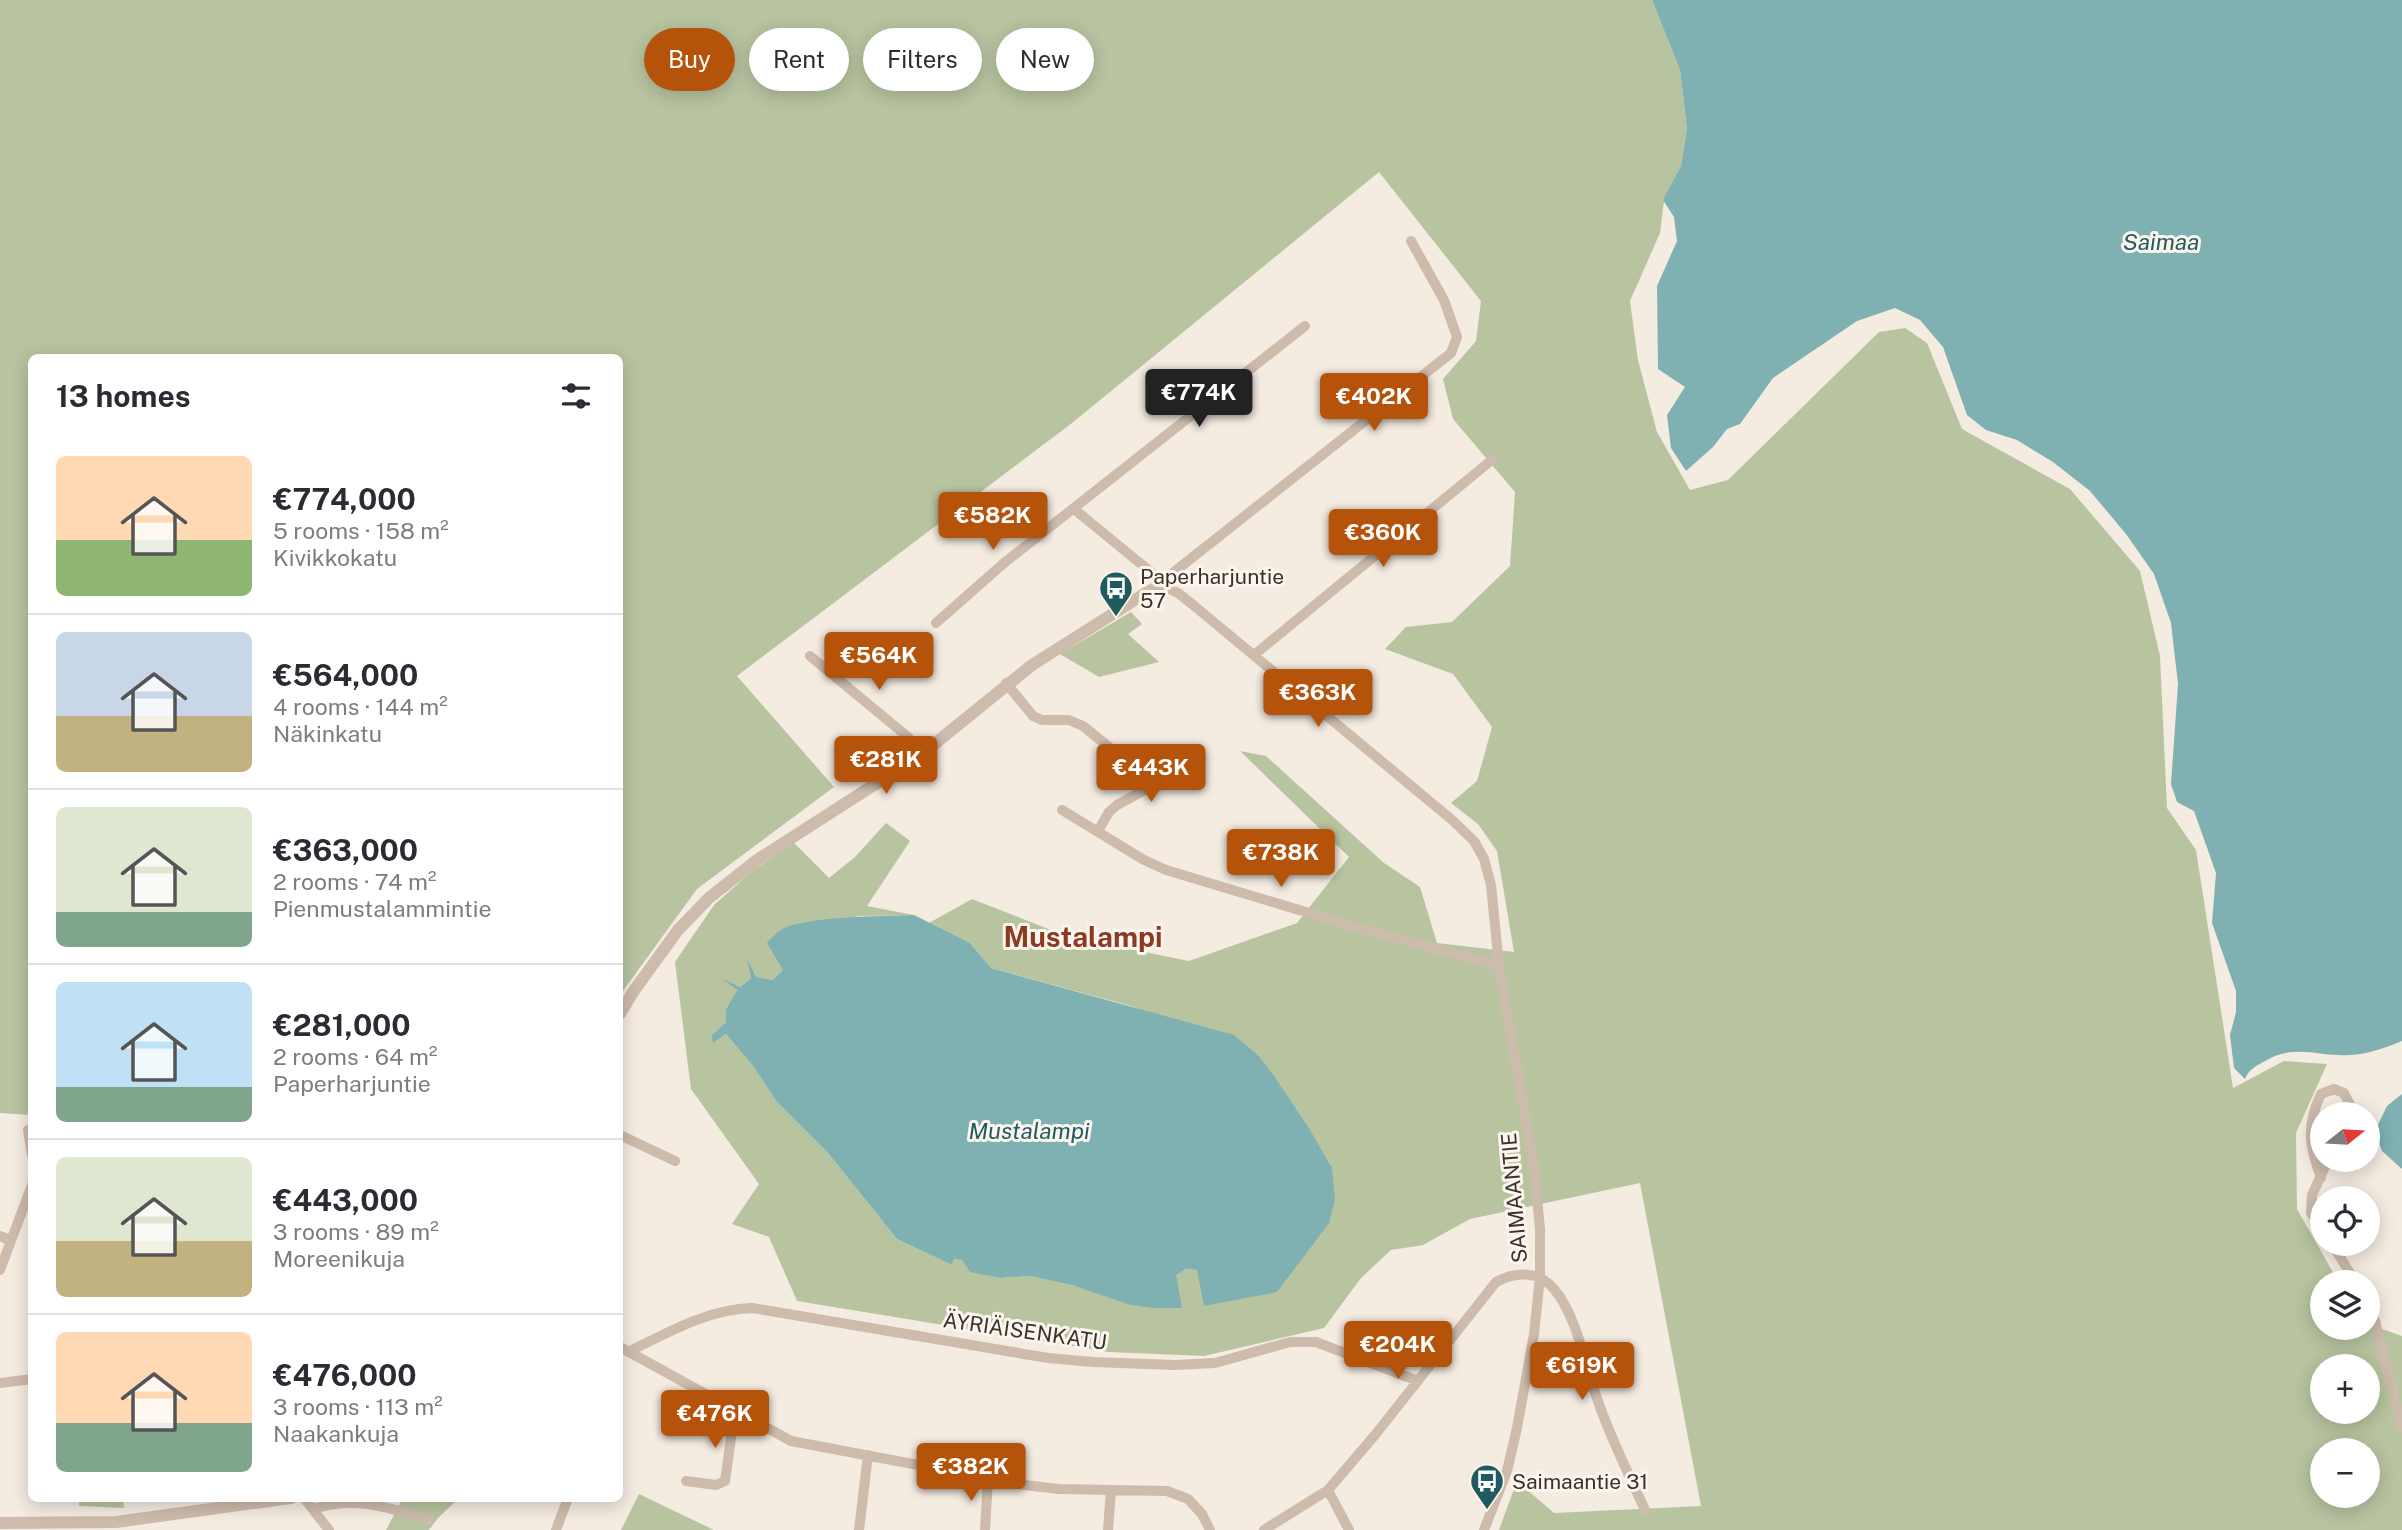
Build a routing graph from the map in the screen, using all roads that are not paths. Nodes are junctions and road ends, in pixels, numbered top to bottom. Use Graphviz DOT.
graph roads {
  1 [pos="1411,242"];
  2 [pos="1306,326"];
  3 [pos="1493,459"];
  4 [pos="1074,509"];
  5 [pos="1163,586"];
  6 [pos="936,623"];
  7 [pos="1254,655"];
  8 [pos="810,656"];
  9 [pos="1006,683"];
  10 [pos="922,754"];
  11 [pos="1190,765"];
  12 [pos="1156,785"];
  13 [pos="1062,810"];
  14 [pos="1098,831"];
  15 [pos="1499,966"];
  16 [pos="623,1009"];
  17 [pos="2317,1102"];
  18 [pos="2348,1102"];
  19 [pos="623,1136"];
  20 [pos="675,1161"];
  21 [pos="2319,1172"];
  22 [pos="2323,1172"];
  23 [pos="2321,1178"];
  24 [pos="2317,1186"];
  25 [pos="28,1193"];
  26 [pos="5,1238"];
  27 [pos="0,1269"];
  28 [pos="1540,1277"];
  29 [pos="2380,1340"];
  30 [pos="623,1350"];
  31 [pos="623,1351"];
  32 [pos="28,1380"];
  33 [pos="1418,1381"];
  34 [pos="0,1383"];
  35 [pos="735,1410"];
  36 [pos="2402,1428"];
  37 [pos="867,1455"];
  38 [pos="988,1479"];
  39 [pos="686,1481"];
  40 [pos="1111,1490"];
  41 [pos="1328,1490"];
  42 [pos="262,1502"];
  43 [pos="307,1502"];
  44 [pos="352,1502"];
  45 [pos="379,1502"];
  46 [pos="566,1502"];
  47 [pos="313,1509"];
  48 [pos="1646,1512"];
  49 [pos="430,1520"];
  50 [pos="0,1523"];
  51 [pos="329,1530"];
  52 [pos="556,1530"];
  53 [pos="859,1530"];
  54 [pos="985,1530"];
  55 [pos="1108,1530"];
  56 [pos="1210,1530"];
  57 [pos="1264,1530"];
  58 [pos="1349,1530"];
  59 [pos="1484,1530"];
  1 -- 5 [label="street"];
  2 -- 4 [label="street"];
  3 -- 7 [label="street"];
  4 -- 5 [label="street"];
  4 -- 6 [label="street"];
  5 -- 7 [label="street"];
  5 -- 9 [label="street"];
  7 -- 15 [label="street, SAIMAANTIE"];
  8 -- 10 [label="street"];
  9 -- 10 [label="street"];
  9 -- 12 [label="street"];
  10 -- 16 [label="street"];
  11 -- 12 [label="street"];
  12 -- 14 [label="street"];
  13 -- 14 [label="street"];
  14 -- 15 [label="street"];
  15 -- 28 [label="street, SAIMAANTIE"];
  17 -- 18 [label="street"];
  19 -- 20 [label="street"];
  21 -- 23 [label="street"];
  22 -- 23 [label="street"];
  23 -- 24 [label="street"];
  25 -- 26 [label="street"];
  26 -- 27 [label="street"];
  28 -- 33 [label="street"];
  28 -- 48 [label="street"];
  28 -- 59 [label="street, SAIMAANTIE"];
  29 -- 36 [label="street"];
  30 -- 33 [label="street, ÄYRIÄISENKATU"];
  31 -- 35 [label="street"];
  32 -- 34 [label="street"];
  33 -- 41 [label="street"];
  35 -- 37 [label="street"];
  35 -- 39 [label="street"];
  37 -- 38 [label="street"];
  37 -- 53 [label="street"];
  38 -- 40 [label="street"];
  38 -- 54 [label="street"];
  40 -- 55 [label="street"];
  40 -- 56 [label="street"];
  41 -- 57 [label="street"];
  41 -- 58 [label="street"];
  42 -- 50 [label="street"];
  43 -- 47 [label="street"];
  44 -- 47 [label="street"];
  45 -- 49 [label="street"];
  46 -- 52 [label="street"];
  47 -- 51 [label="street"];
}
